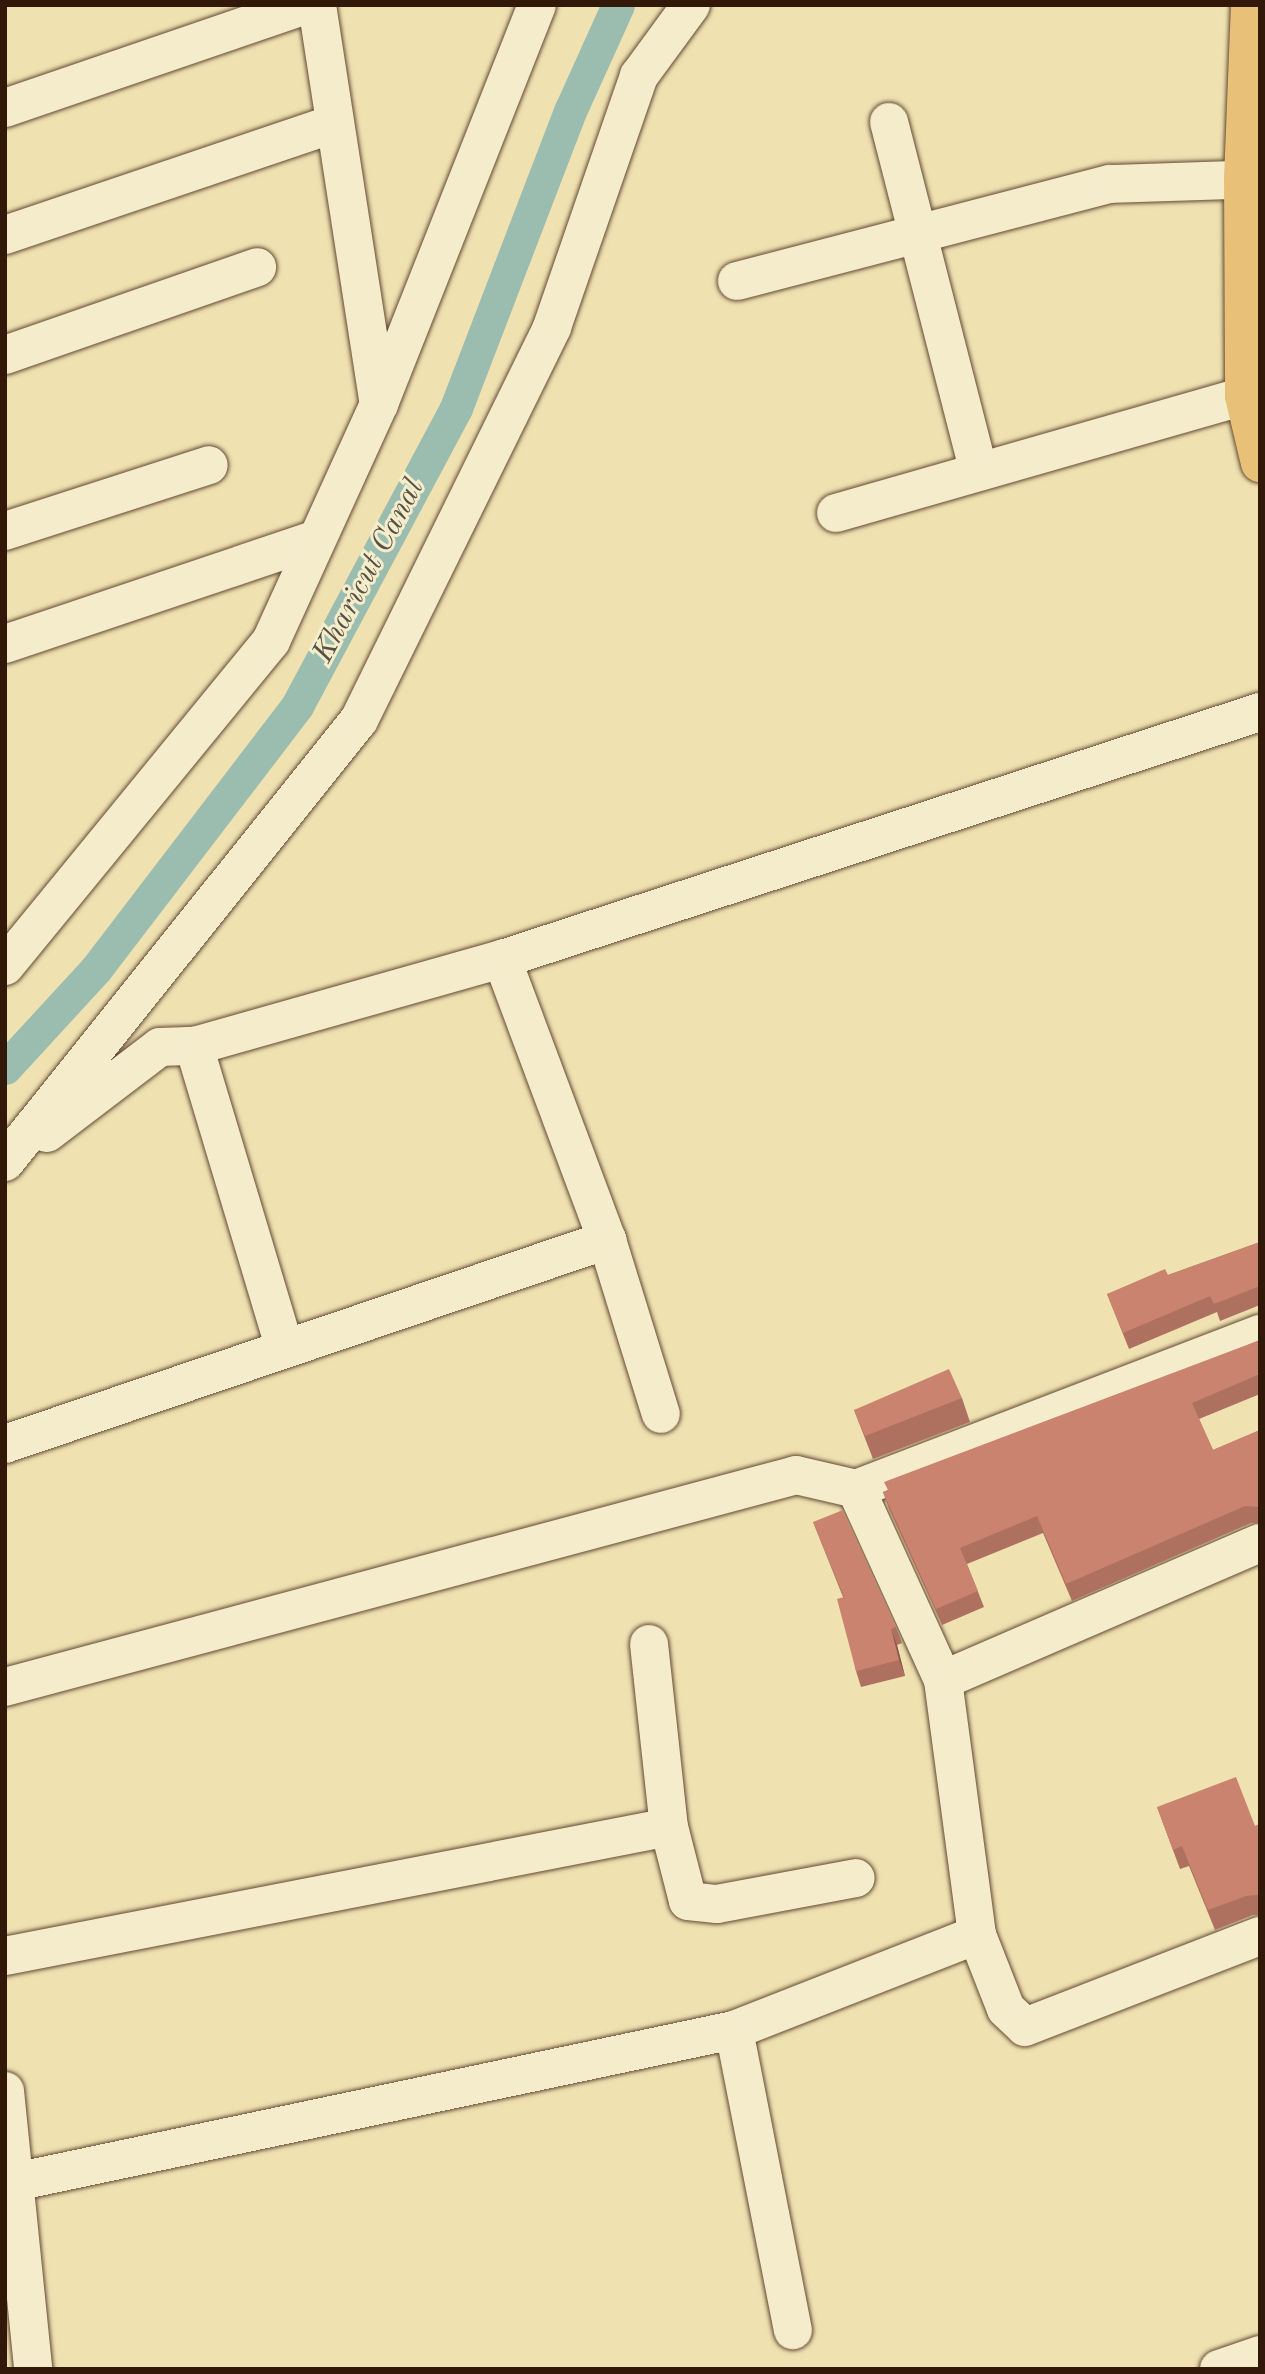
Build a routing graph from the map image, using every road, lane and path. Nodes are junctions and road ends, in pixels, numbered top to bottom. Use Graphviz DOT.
graph roads {
  1 [pos="306,5"];
  2 [pos="317,5"];
  3 [pos="537,5"];
  4 [pos="691,5"];
  5 [pos="1250,5"];
  6 [pos="5,108"];
  7 [pos="889,122"];
  8 [pos="335,123"];
  9 [pos="1252,179"];
  10 [pos="5,235"];
  11 [pos="915,235"];
  12 [pos="257,267"];
  13 [pos="737,281"];
  14 [pos="5,355"];
  15 [pos="1244,396"];
  16 [pos="379,404"];
  17 [pos="1260,463"];
  18 [pos="209,465"];
  19 [pos="979,472"];
  20 [pos="836,513"];
  21 [pos="5,531"];
  22 [pos="317,539"];
  23 [pos="5,644"];
  24 [pos="1260,712"];
  25 [pos="502,959"];
  26 [pos="5,966"];
  27 [pos="194,1045"];
  28 [pos="5,1163"];
  29 [pos="607,1240"];
  30 [pos="1260,1334"];
  31 [pos="285,1349"];
  32 [pos="661,1414"];
  33 [pos="5,1444"];
  34 [pos="856,1489"];
  35 [pos="1260,1543"];
  36 [pos="649,1644"];
  37 [pos="943,1680"];
  38 [pos="5,1687"];
  39 [pos="669,1827"];
  40 [pos="856,1878"];
  41 [pos="977,1935"];
  42 [pos="1260,1936"];
  43 [pos="5,1956"];
  44 [pos="734,2030"];
  45 [pos="5,2091"];
  46 [pos="15,2182"];
  47 [pos="793,2330"];
  48 [pos="1260,2355"];
  49 [pos="33,2369"];
  50 [pos="1219,2369"];
  1 -- 6 [label="street"];
  2 -- 8 [label="street"];
  3 -- 16 [label="street"];
  4 -- 28 [label="street"];
  5 -- 9 [label="main road"];
  7 -- 11 [label="street"];
  8 -- 10 [label="street"];
  8 -- 16 [label="street"];
  9 -- 11 [label="street"];
  9 -- 15 [label="main road"];
  11 -- 13 [label="street"];
  11 -- 19 [label="street"];
  12 -- 14 [label="street"];
  15 -- 17 [label="main road"];
  15 -- 19 [label="street"];
  16 -- 22 [label="street"];
  18 -- 21 [label="street"];
  19 -- 20 [label="street"];
  22 -- 23 [label="street"];
  22 -- 26 [label="street"];
  24 -- 25 [label="street"];
  25 -- 27 [label="street"];
  25 -- 29 [label="street"];
  27 -- 28 [label="street"];
  27 -- 31 [label="street"];
  29 -- 31 [label="street"];
  29 -- 32 [label="street"];
  30 -- 34 [label="street"];
  31 -- 33 [label="street"];
  34 -- 37 [label="street"];
  34 -- 38 [label="street"];
  35 -- 37 [label="street"];
  36 -- 39 [label="street"];
  37 -- 41 [label="street"];
  39 -- 40 [label="street"];
  39 -- 43 [label="street"];
  41 -- 42 [label="street"];
  41 -- 44 [label="street"];
  44 -- 46 [label="street"];
  44 -- 47 [label="street"];
  45 -- 46 [label="street"];
  46 -- 49 [label="street"];
  48 -- 50 [label="street"];
}
